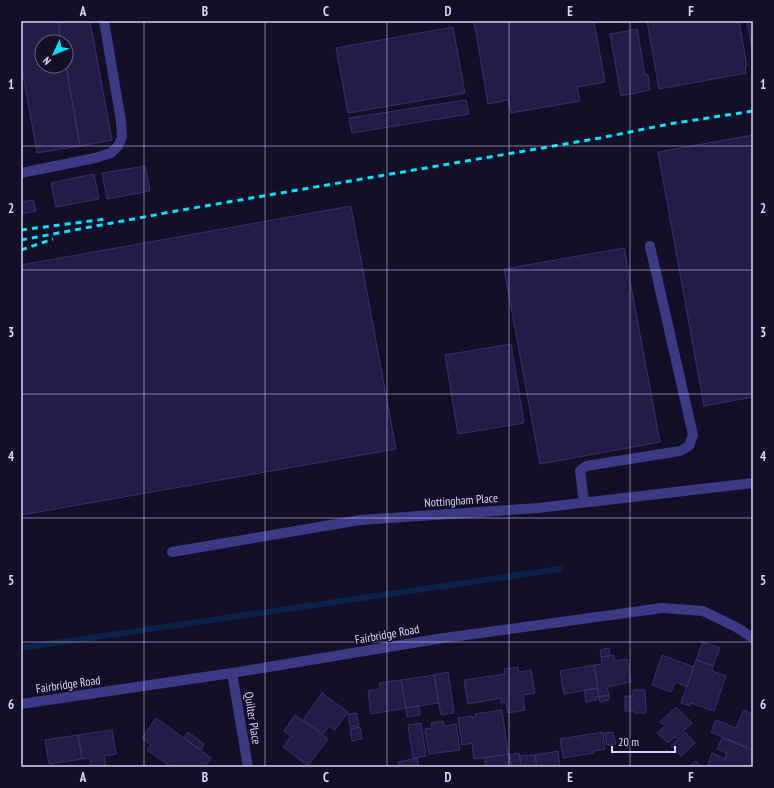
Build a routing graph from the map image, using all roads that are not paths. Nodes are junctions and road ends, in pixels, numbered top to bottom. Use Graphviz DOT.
graph roads {
  1 [pos="104,21"];
  2 [pos="21,173"];
  3 [pos="650,246"];
  4 [pos="753,483"];
  5 [pos="584,502"];
  6 [pos="172,552"];
  7 [pos="753,638"];
  8 [pos="232,673"];
  9 [pos="21,704"];
  10 [pos="248,767"];
  1 -- 2 [label="street"];
  3 -- 5 [label="street"];
  4 -- 5 [label="street, Nottingham Place"];
  5 -- 6 [label="street, Nottingham Place"];
  7 -- 8 [label="street, Fairbridge Road"];
  8 -- 9 [label="street, Fairbridge Road"];
  8 -- 10 [label="street, Quilter Place"];
}
